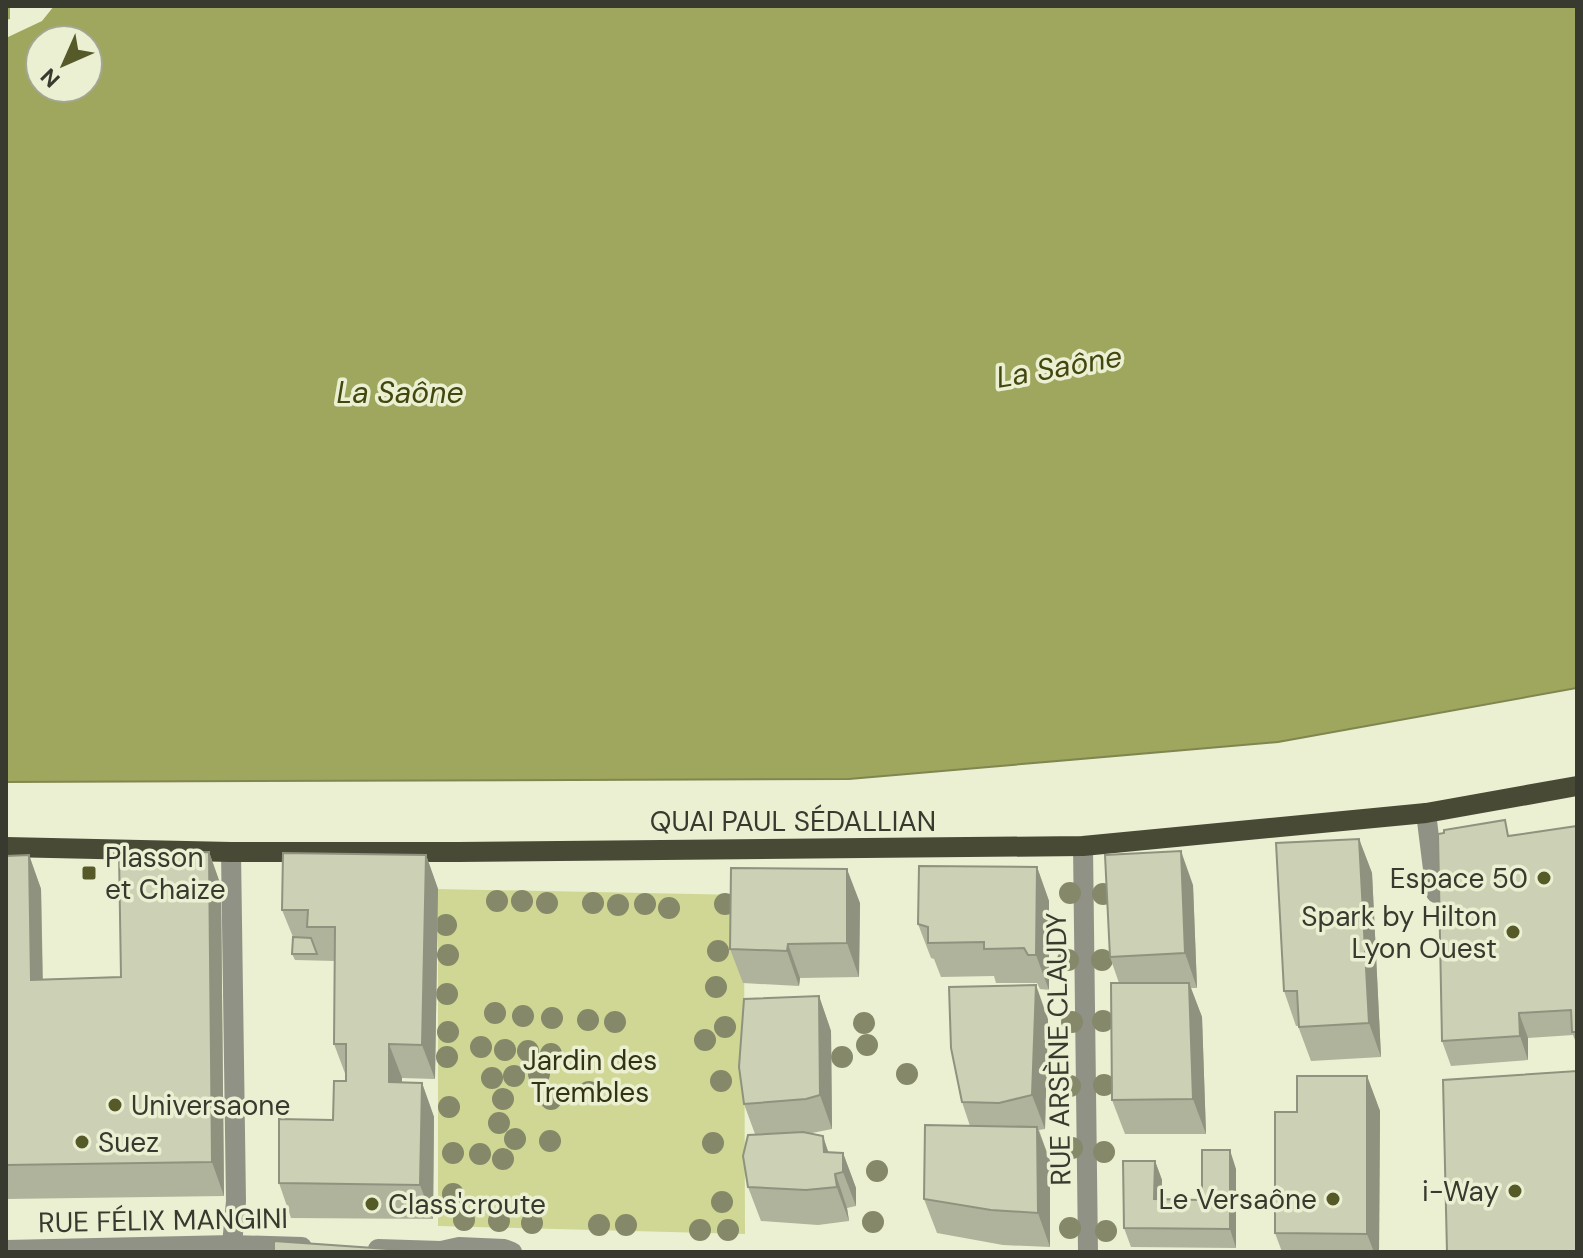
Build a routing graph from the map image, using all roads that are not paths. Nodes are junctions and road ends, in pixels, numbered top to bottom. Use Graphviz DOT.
graph roads {
  1 [pos="1577,786"];
  2 [pos="1426,813"];
  3 [pos="1083,846"];
  4 [pos="6,847"];
  5 [pos="231,852"];
  6 [pos="1436,893"];
  7 [pos="232,1245"];
  8 [pos="262,1248"];
  9 [pos="326,1248"];
  10 [pos="358,1248"];
  11 [pos="6,1250"];
  12 [pos="512,1252"];
  13 [pos="1088,1252"];
  1 -- 2 [label="main road, QUAI PAUL SÉDALLIAN"];
  2 -- 3 [label="main road, QUAI PAUL SÉDALLIAN"];
  2 -- 6 [label="street"];
  3 -- 5 [label="main road, QUAI PAUL SÉDALLIAN"];
  3 -- 13 [label="street, RUE ARSÈNE CLAUDY"];
  4 -- 5 [label="main road, QUAI PAUL SÉDALLIAN"];
  5 -- 7 [label="street"];
  7 -- 8 [label="street, RUE FÉLIX MANGINI"];
  7 -- 11 [label="street, RUE FÉLIX MANGINI"];
  8 -- 9 [label="street, RUE FÉLIX MANGINI"];
  10 -- 12 [label="street"];
}
